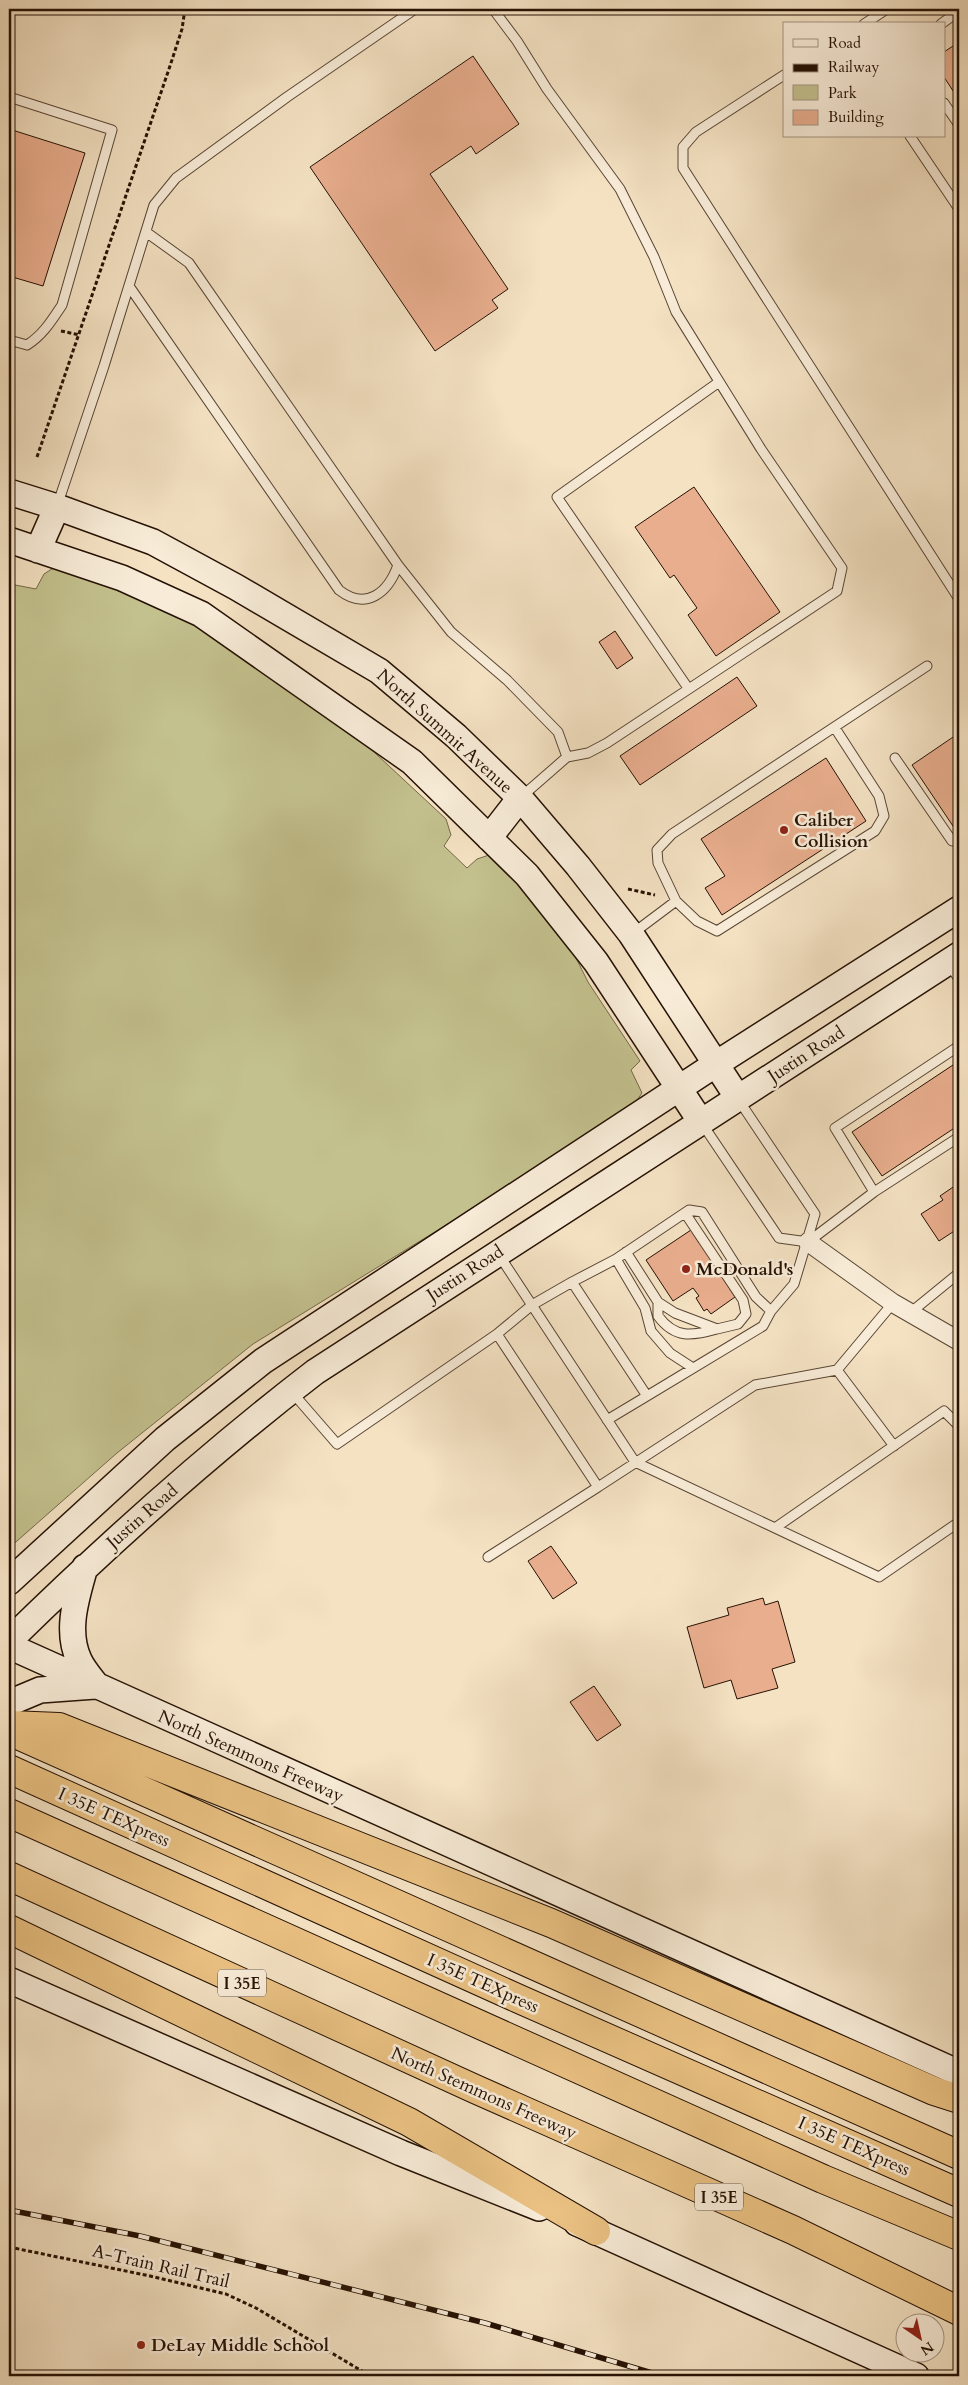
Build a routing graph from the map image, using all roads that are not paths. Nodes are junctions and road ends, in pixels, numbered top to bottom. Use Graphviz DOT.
graph roads {
  1 [pos="415,9"];
  2 [pos="493,9"];
  3 [pos="887,9"];
  4 [pos="959,11"];
  5 [pos="867,22"];
  6 [pos="944,22"];
  7 [pos="783,76"];
  8 [pos="9,97"];
  9 [pos="946,106"];
  10 [pos="959,125"];
  11 [pos="911,138"];
  12 [pos="959,209"];
  13 [pos="146,232"];
  14 [pos="129,286"];
  15 [pos="9,340"];
  16 [pos="719,382"];
  17 [pos="9,492"];
  18 [pos="57,506"];
  19 [pos="9,540"];
  20 [pos="38,550"];
  21 [pos="398,565"];
  22 [pos="959,599"];
  23 [pos="927,666"];
  24 [pos="688,688"];
  25 [pos="835,728"];
  26 [pos="566,757"];
  27 [pos="895,758"];
  28 [pos="520,798"];
  29 [pos="489,838"];
  30 [pos="959,841"];
  31 [pos="676,901"];
  32 [pos="959,909"];
  33 [pos="631,934"];
  34 [pos="956,965"];
  35 [pos="959,1046"];
  36 [pos="716,1064"];
  37 [pos="678,1089"];
  38 [pos="738,1098"];
  39 [pos="701,1122"];
  40 [pos="959,1137"];
  41 [pos="874,1192"];
  42 [pos="685,1213"];
  43 [pos="808,1242"];
  44 [pos="626,1252"];
  45 [pos="497,1253"];
  46 [pos="616,1259"];
  47 [pos="959,1273"];
  48 [pos="572,1282"];
  49 [pos="658,1302"];
  50 [pos="892,1303"];
  51 [pos="532,1306"];
  52 [pos="771,1311"];
  53 [pos="910,1313"];
  54 [pos="717,1329"];
  55 [pos="497,1334"];
  56 [pos="959,1341"];
  57 [pos="693,1368"];
  58 [pos="837,1370"];
  59 [pos="290,1391"];
  60 [pos="647,1396"];
  61 [pos="607,1420"];
  62 [pos="959,1426"];
  63 [pos="894,1446"];
  64 [pos="635,1462"];
  65 [pos="598,1486"];
  66 [pos="959,1522"];
  67 [pos="775,1528"];
  68 [pos="488,1557"];
  69 [pos="85,1567"];
  70 [pos="9,1582"];
  71 [pos="9,1641"];
  72 [pos="9,1646"];
  73 [pos="97,1686"];
  74 [pos="9,1703"];
  75 [pos="9,1725"];
  76 [pos="9,1731"];
  77 [pos="9,1769"];
  78 [pos="17,1817"];
  79 [pos="9,1876"];
  80 [pos="9,1929"];
  81 [pos="9,1980"];
  82 [pos="959,2073"];
  83 [pos="959,2099"];
  84 [pos="959,2156"];
  85 [pos="959,2193"];
  86 [pos="596,2230"];
  87 [pos="959,2236"];
  88 [pos="959,2311"];
  89 [pos="916,2376"];
  1 -- 13 [label="lane"];
  2 -- 16 [label="lane"];
  3 -- 5 [label="lane"];
  4 -- 6 [label="lane"];
  7 -- 22 [label="lane"];
  8 -- 15 [label="lane"];
  9 -- 10 [label="lane"];
  11 -- 12 [label="lane"];
  13 -- 14 [label="lane"];
  13 -- 21 [label="lane"];
  14 -- 18 [label="lane"];
  14 -- 21 [label="lane"];
  16 -- 24 [label="lane"];
  16 -- 24 [label="lane"];
  17 -- 18 [label="main road, North Summit Avenue"];
  18 -- 20 [label="main road"];
  18 -- 28 [label="main road, North Summit Avenue"];
  19 -- 20 [label="main road"];
  20 -- 29 [label="main road"];
  21 -- 26 [label="lane"];
  23 -- 25 [label="lane"];
  24 -- 26 [label="lane"];
  25 -- 31 [label="lane"];
  25 -- 31 [label="lane"];
  26 -- 28 [label="lane"];
  27 -- 30 [label="lane"];
  28 -- 29 [label="main road"];
  28 -- 33 [label="main road, North Summit Avenue"];
  29 -- 37 [label="main road"];
  31 -- 33 [label="lane"];
  32 -- 36 [label="main road, Justin Road"];
  33 -- 36 [label="main road, North Summit Avenue"];
  34 -- 38 [label="main road, Justin Road"];
  35 -- 41 [label="lane"];
  36 -- 37 [label="main road, Justin Road"];
  36 -- 38 [label="main road, North Summit Avenue"];
  37 -- 39 [label="main road"];
  37 -- 70 [label="main road, Justin Road"];
  38 -- 39 [label="main road, Justin Road"];
  38 -- 43 [label="lane"];
  39 -- 43 [label="lane"];
  39 -- 45 [label="main road, Justin Road"];
  40 -- 41 [label="lane"];
  41 -- 43 [label="lane"];
  42 -- 44 [label="lane"];
  42 -- 52 [label="lane"];
  42 -- 54 [label="lane"];
  43 -- 50 [label="street"];
  43 -- 52 [label="lane"];
  44 -- 46 [label="lane"];
  44 -- 49 [label="lane"];
  45 -- 51 [label="lane"];
  45 -- 59 [label="main road, Justin Road"];
  46 -- 48 [label="lane"];
  46 -- 57 [label="lane"];
  47 -- 53 [label="lane"];
  48 -- 51 [label="lane"];
  48 -- 60 [label="lane"];
  49 -- 54 [label="lane"];
  49 -- 54 [label="lane"];
  50 -- 53 [label="street"];
  50 -- 58 [label="lane"];
  51 -- 55 [label="lane"];
  51 -- 61 [label="lane"];
  52 -- 57 [label="lane"];
  53 -- 56 [label="street"];
  55 -- 59 [label="lane"];
  55 -- 65 [label="lane"];
  57 -- 60 [label="lane"];
  58 -- 63 [label="lane"];
  58 -- 64 [label="lane"];
  59 -- 69 [label="main road, Justin Road"];
  60 -- 61 [label="lane"];
  61 -- 64 [label="lane"];
  62 -- 63 [label="lane"];
  63 -- 67 [label="lane"];
  64 -- 65 [label="lane"];
  64 -- 67 [label="lane"];
  65 -- 68 [label="lane"];
  66 -- 67 [label="lane"];
  69 -- 71 [label="main road, Justin Road"];
  69 -- 73 [label="main road"];
  72 -- 73 [label="main road, North Stemmons Freeway"];
  73 -- 74 [label="main road"];
  73 -- 82 [label="main road, North Stemmons Freeway"];
  75 -- 83 [label="highway"];
  76 -- 84 [label="highway"];
  77 -- 85 [label="highway, I 35E TEXpress"];
  78 -- 87 [label="highway"];
  79 -- 88 [label="highway, North Stemmons Freeway / I 35E"];
  80 -- 86 [label="highway"];
  81 -- 86 [label="main road"];
  86 -- 89 [label="main road"];
}
